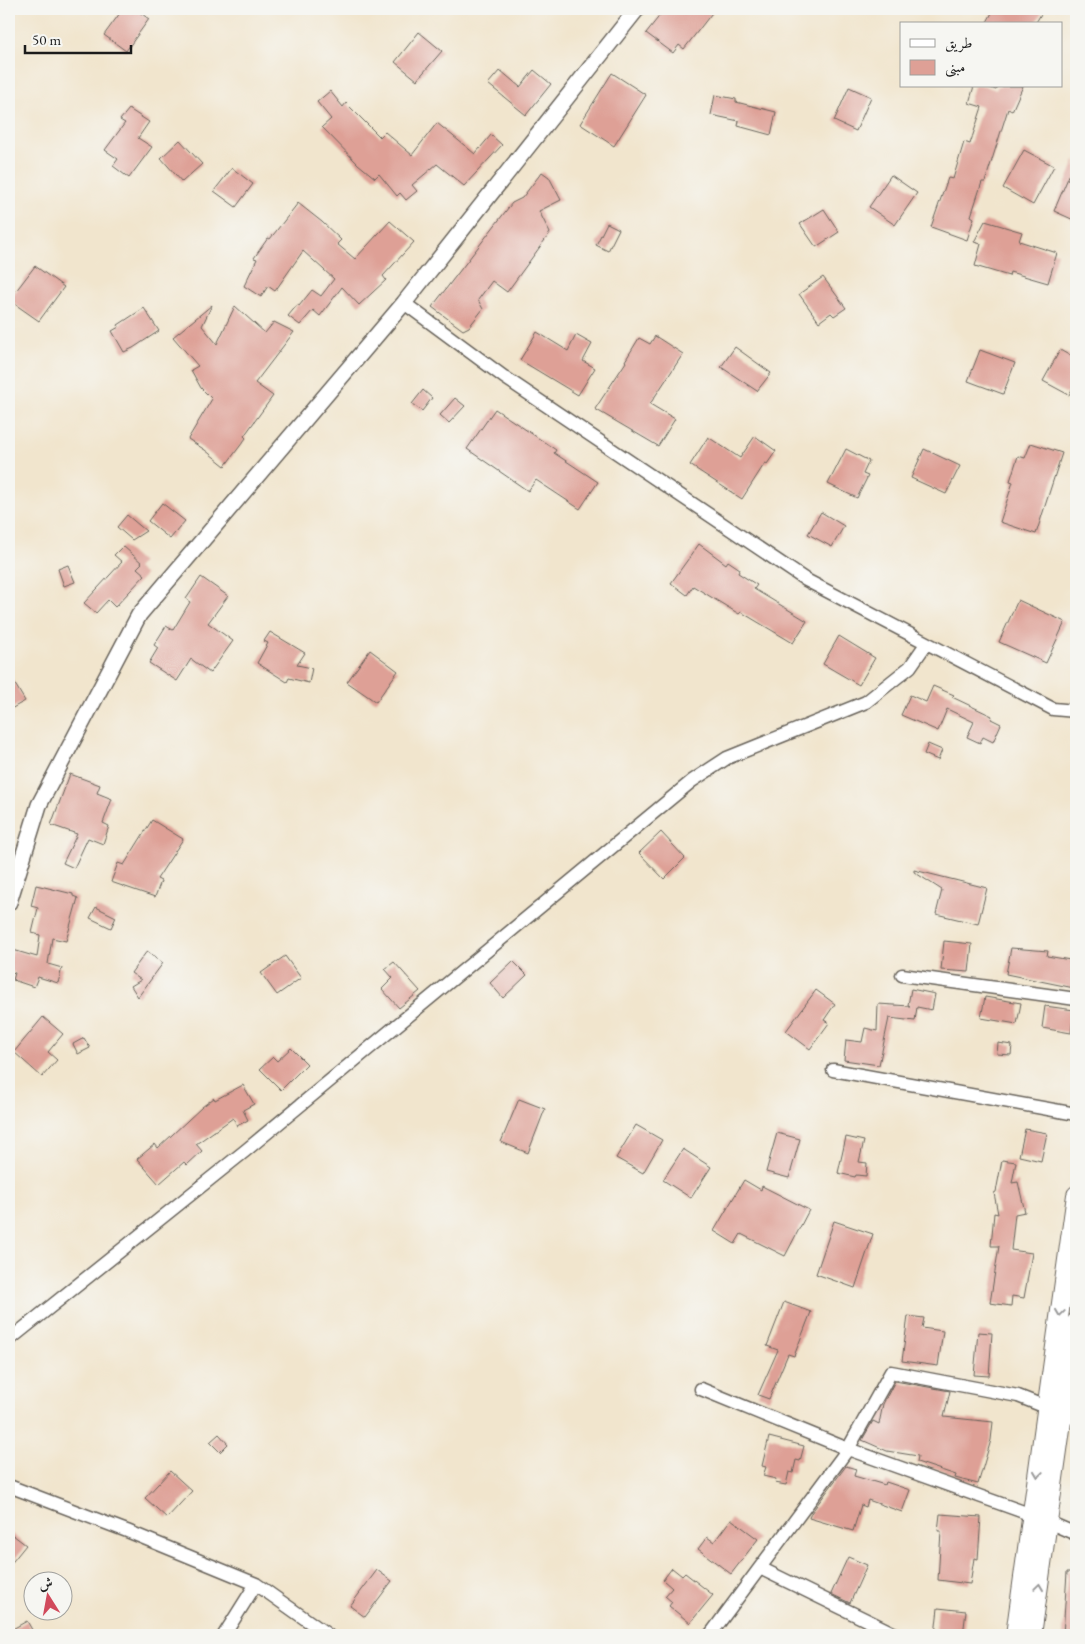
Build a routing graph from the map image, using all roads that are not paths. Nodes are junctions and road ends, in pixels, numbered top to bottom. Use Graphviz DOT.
graph roads {
  1 [pos="637,9"];
  2 [pos="404,303"];
  3 [pos="926,644"];
  4 [pos="1076,711"];
  5 [pos="9,902"];
  6 [pos="902,975"];
  7 [pos="1076,1000"];
  8 [pos="833,1070"];
  9 [pos="1076,1114"];
  10 [pos="1076,1195"];
  11 [pos="1076,1322"];
  12 [pos="9,1340"];
  13 [pos="701,1389"];
  14 [pos="1047,1407"];
  15 [pos="1070,1417"];
  16 [pos="848,1449"];
  17 [pos="9,1486"];
  18 [pos="1032,1515"];
  19 [pos="1048,1523"];
  20 [pos="1076,1534"];
  21 [pos="760,1568"];
  22 [pos="256,1584"];
  23 [pos="224,1635"];
  24 [pos="328,1635"];
  25 [pos="710,1635"];
  26 [pos="897,1635"];
  27 [pos="1015,1635"];
  28 [pos="1032,1635"];
  1 -- 2 [label="street"];
  2 -- 3 [label="street"];
  2 -- 5 [label="street"];
  3 -- 4 [label="street"];
  3 -- 12 [label="street"];
  6 -- 7 [label="street"];
  8 -- 9 [label="street"];
  10 -- 14 [label="main road, one-way"];
  11 -- 15 [label="main road"];
  13 -- 16 [label="street"];
  14 -- 15 [label="street"];
  14 -- 16 [label="street"];
  14 -- 18 [label="main road, one-way"];
  15 -- 19 [label="main road"];
  16 -- 18 [label="street"];
  16 -- 21 [label="street"];
  17 -- 22 [label="street"];
  18 -- 19 [label="street"];
  18 -- 27 [label="main road"];
  19 -- 20 [label="street"];
  28 -- 19 [label="main road, one-way"];
  21 -- 25 [label="street"];
  21 -- 26 [label="street"];
  22 -- 23 [label="street"];
  22 -- 24 [label="street"];
}
